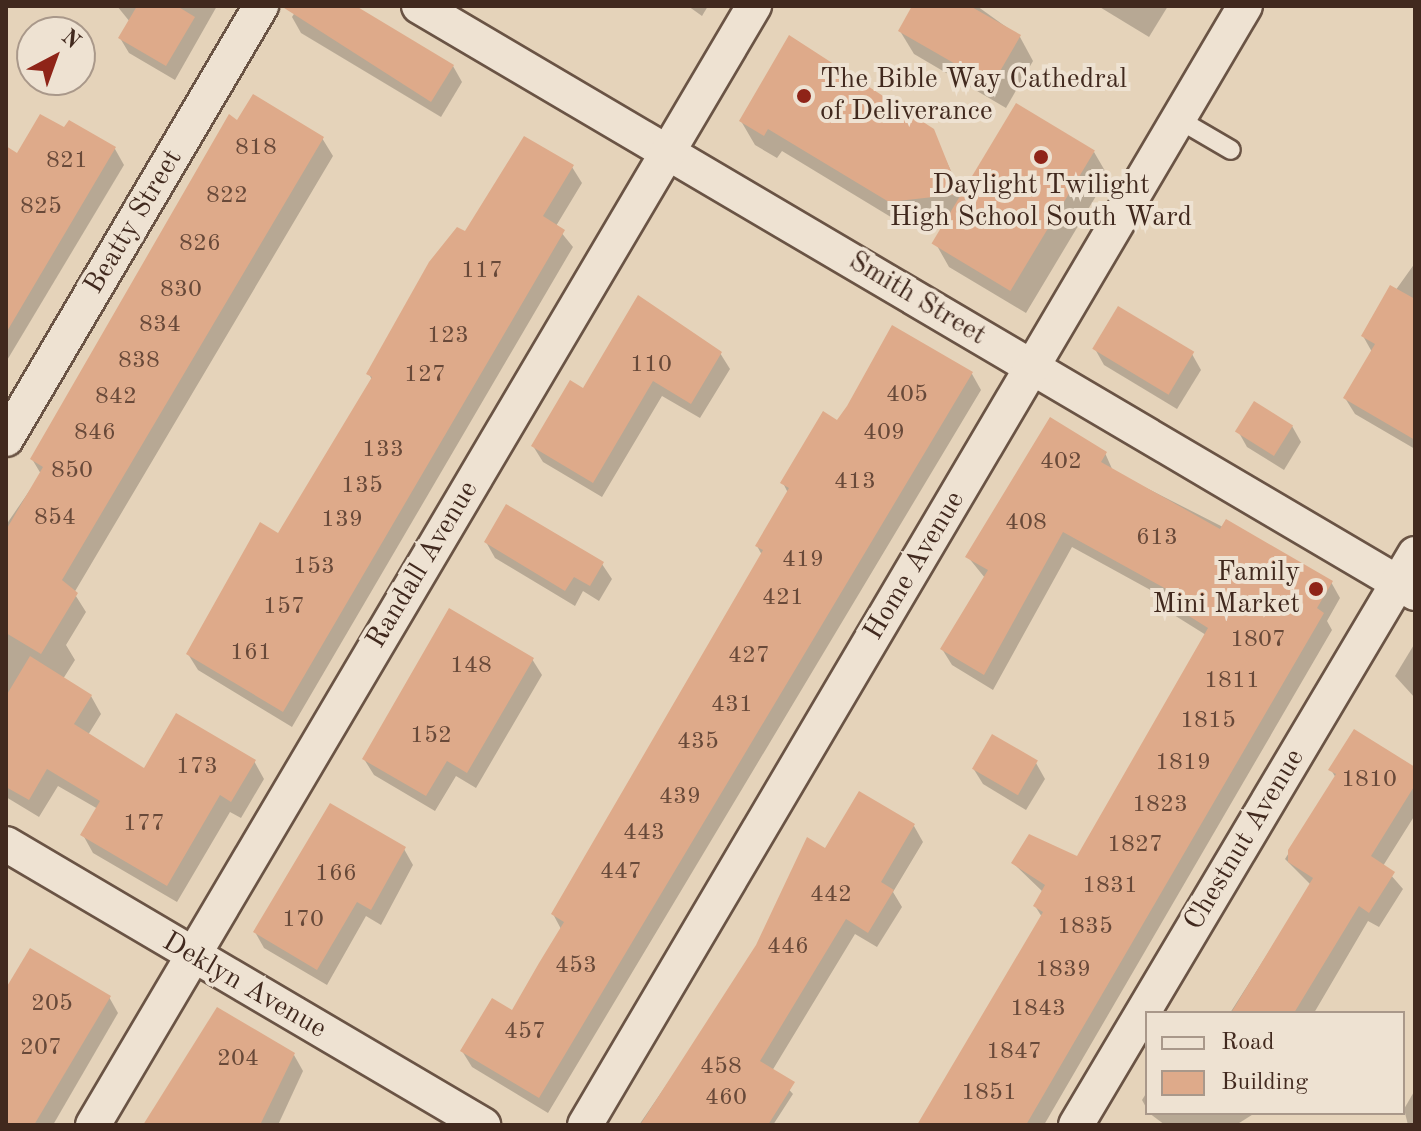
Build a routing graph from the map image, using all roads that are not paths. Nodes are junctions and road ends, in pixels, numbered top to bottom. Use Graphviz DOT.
graph roads {
  1 [pos="261,6"];
  2 [pos="419,6"];
  3 [pos="754,6"];
  4 [pos="1245,6"];
  5 [pos="1178,119"];
  6 [pos="1231,150"];
  7 [pos="668,151"];
  8 [pos="1032,368"];
  9 [pos="6,439"];
  10 [pos="1409,577"];
  11 [pos="6,844"];
  12 [pos="193,955"];
  13 [pos="1145,1011"];
  14 [pos="1145,1011"];
  15 [pos="93,1125"];
  16 [pos="483,1125"];
  17 [pos="585,1125"];
  18 [pos="1076,1125"];
  1 -- 9 [label="street, Beatty Street"];
  2 -- 7 [label="street, Smith Street"];
  3 -- 7 [label="street, Randall Avenue"];
  4 -- 5 [label="street, Home Avenue"];
  5 -- 6 [label="lane"];
  5 -- 8 [label="street, Home Avenue"];
  7 -- 8 [label="street, Smith Street"];
  7 -- 12 [label="street, Randall Avenue"];
  8 -- 10 [label="street, Smith Street"];
  8 -- 17 [label="street, Home Avenue"];
  10 -- 13 [label="street, Chestnut Avenue"];
  11 -- 12 [label="street, Deklyn Avenue"];
  12 -- 15 [label="street, Randall Avenue"];
  12 -- 16 [label="street, Deklyn Avenue"];
  14 -- 18 [label="street, Chestnut Avenue"];
}
